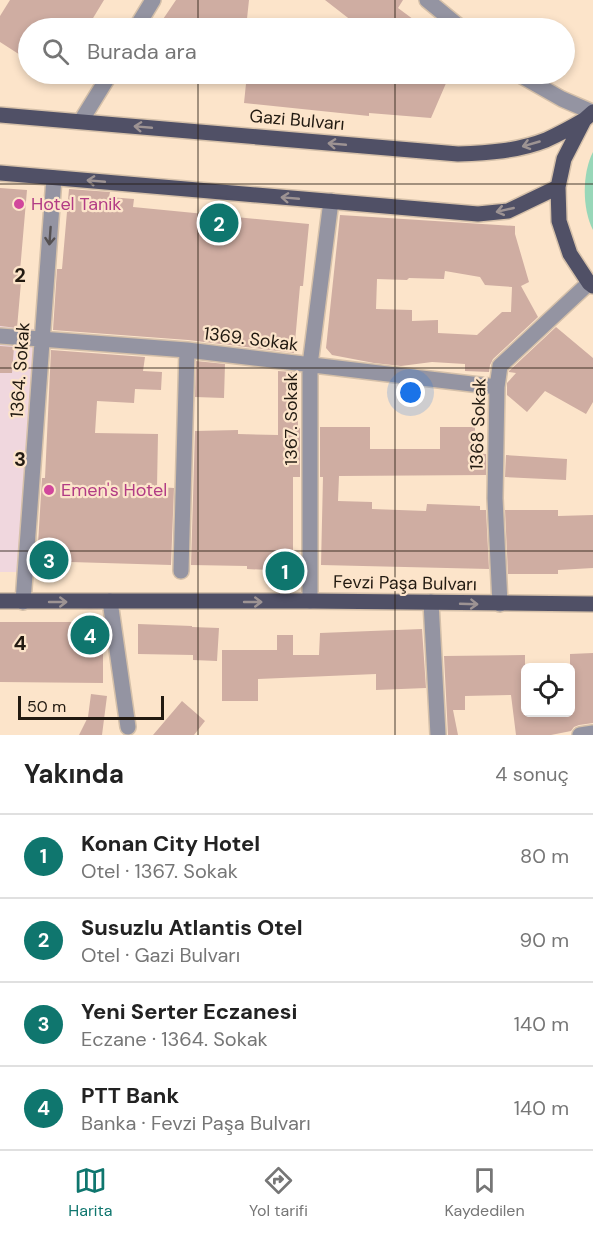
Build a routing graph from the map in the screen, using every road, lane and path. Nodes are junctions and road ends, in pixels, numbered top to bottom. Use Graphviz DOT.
graph roads {
  1 [pos="153,0"];
  2 [pos="427,0"];
  3 [pos="142,18"];
  4 [pos="449,18"];
  5 [pos="104,84"];
  6 [pos="536,84"];
  7 [pos="0,115"];
  8 [pos="590,115"];
  9 [pos="81,121"];
  10 [pos="0,173"];
  11 [pos="54,178"];
  12 [pos="558,187"];
  13 [pos="331,201"];
  14 [pos="591,285"];
  15 [pos="0,336"];
  16 [pos="42,340"];
  17 [pos="187,350"];
  18 [pos="310,365"];
  19 [pos="497,387"];
  20 [pos="181,571"];
  21 [pos="0,601"];
  22 [pos="23,602"];
  23 [pos="110,602"];
  24 [pos="310,602"];
  25 [pos="431,602"];
  26 [pos="500,604"];
  27 [pos="593,604"];
  28 [pos="130,731"];
  29 [pos="593,733"];
  30 [pos="438,735"];
  31 [pos="580,735"];
  1 -- 3 [label="street"];
  2 -- 4 [label="street"];
  5 -- 9 [label="street"];
  6 -- 8 [label="street"];
  7 -- 9 [label="main road, Gazi Bulvarı"];
  8 -- 9 [label="main road, Gazi Bulvarı, one-way"];
  8 -- 12 [label="main road"];
  10 -- 11 [label="main road"];
  13 -- 11 [label="main road, one-way"];
  11 -- 16 [label="street, 1364. Sokak, one-way"];
  12 -- 13 [label="main road, one-way"];
  12 -- 14 [label="main road"];
  13 -- 18 [label="street, 1367. Sokak"];
  14 -- 19 [label="street, 1368 Sokak"];
  15 -- 16 [label="street, 1369. Sokak"];
  16 -- 17 [label="street, 1369. Sokak"];
  16 -- 22 [label="street, 1364. Sokak"];
  17 -- 18 [label="street, 1369. Sokak"];
  17 -- 20 [label="street"];
  18 -- 19 [label="street, 1369. Sokak"];
  18 -- 24 [label="street, 1367. Sokak"];
  19 -- 26 [label="street, 1368 Sokak"];
  21 -- 22 [label="main road, Fevzi Paşa Bulvarı"];
  22 -- 23 [label="main road, Fevzi Paşa Bulvarı, one-way"];
  23 -- 24 [label="main road, Fevzi Paşa Bulvarı, one-way"];
  23 -- 28 [label="street"];
  24 -- 25 [label="main road, Fevzi Paşa Bulvarı"];
  25 -- 26 [label="main road, Fevzi Paşa Bulvarı, one-way"];
  25 -- 30 [label="street"];
  26 -- 27 [label="main road, Fevzi Paşa Bulvarı"];
  29 -- 31 [label="street"];
}
